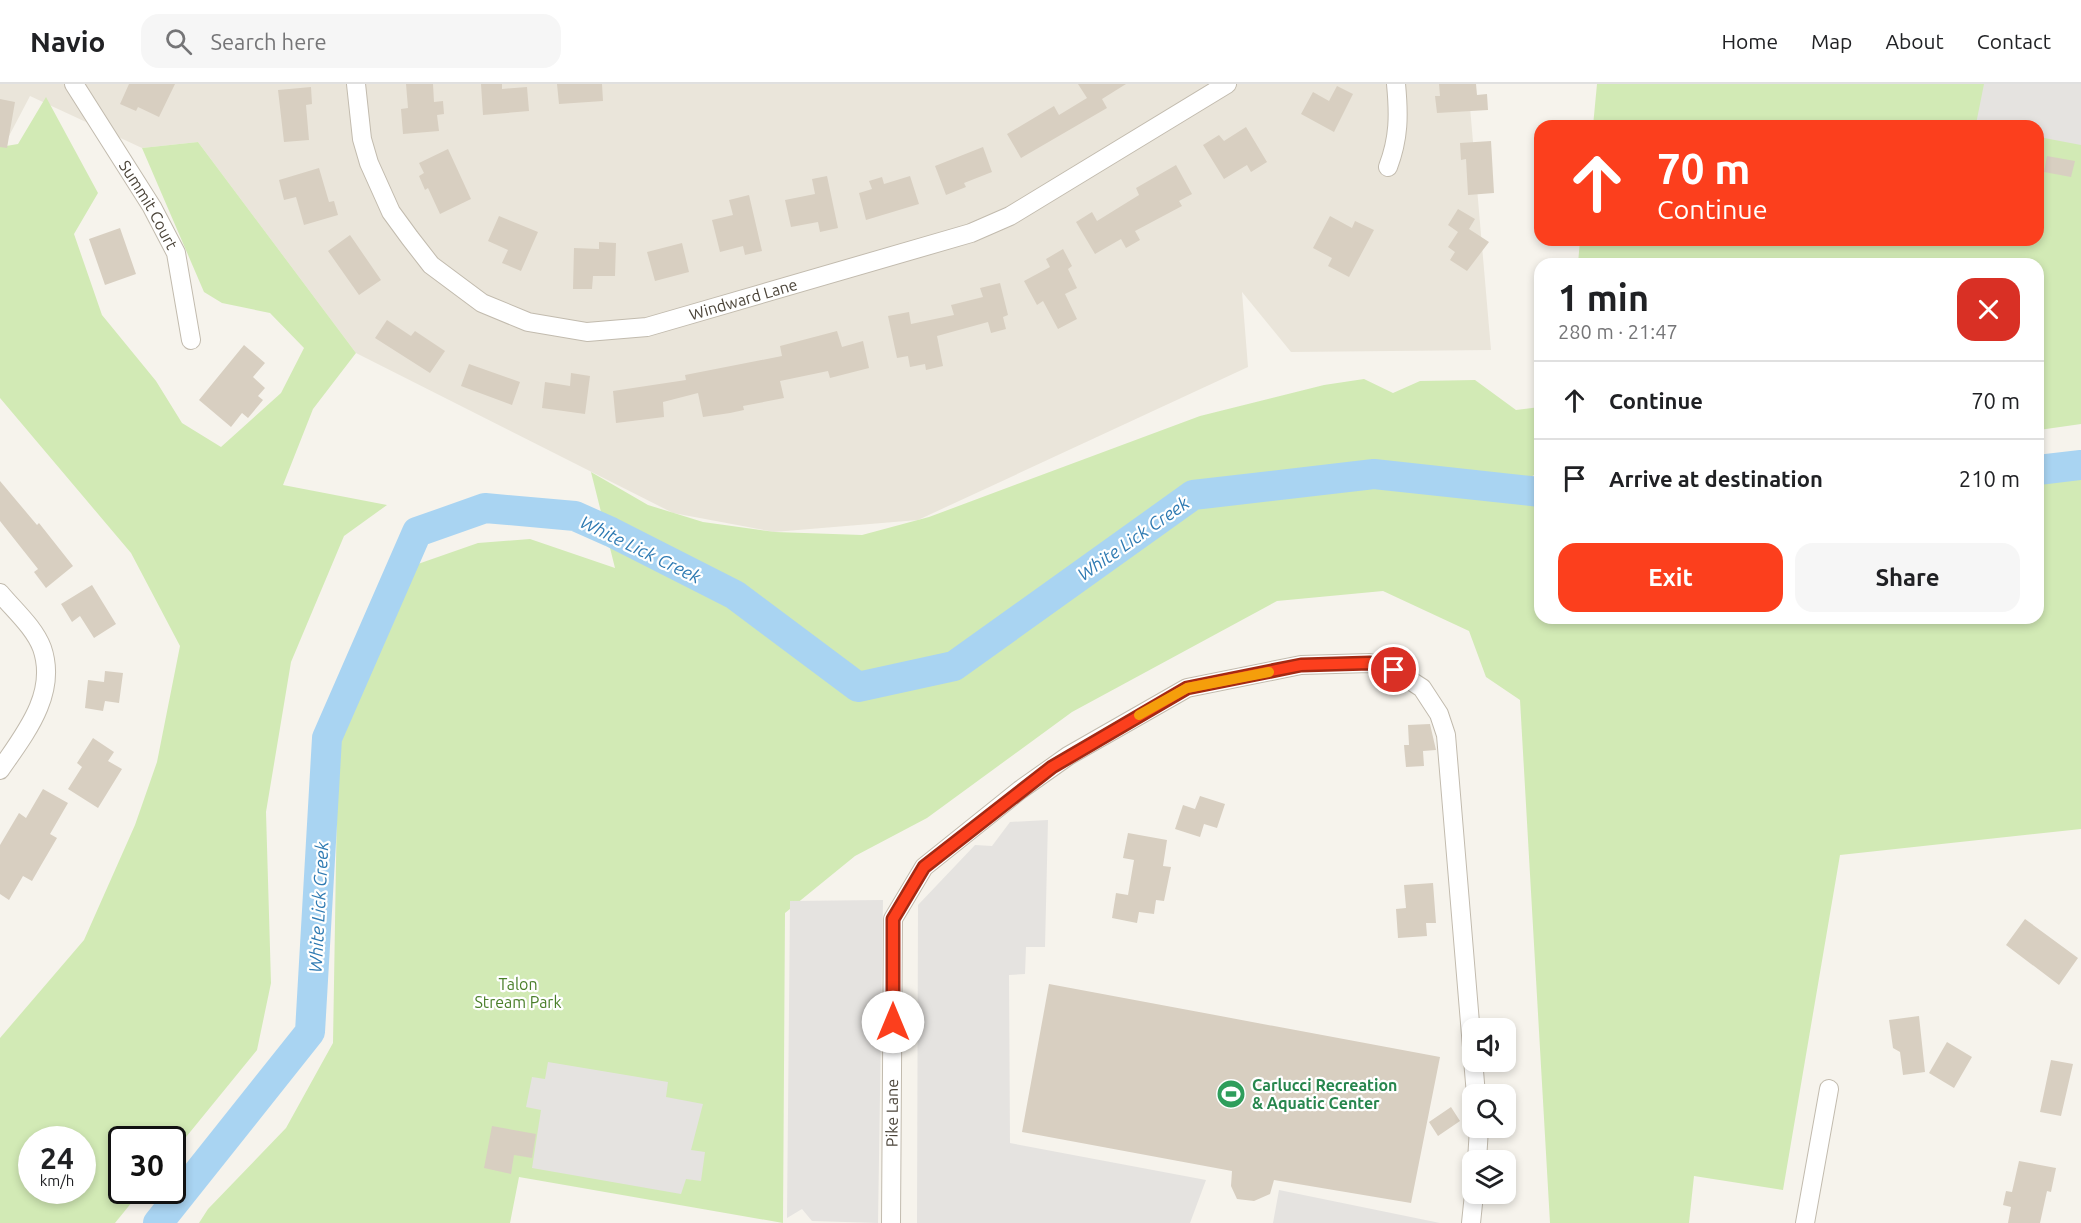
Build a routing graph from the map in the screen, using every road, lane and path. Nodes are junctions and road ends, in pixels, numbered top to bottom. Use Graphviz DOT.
graph roads {
  1 [pos="74,84"];
  2 [pos="356,84"];
  3 [pos="1227,84"];
  4 [pos="1396,84"];
  5 [pos="1388,167"];
  6 [pos="191,340"];
  7 [pos="0,593"];
  8 [pos="0,770"];
  9 [pos="1475,1084"];
  10 [pos="1829,1089"];
  11 [pos="1473,1204"];
  12 [pos="891,1223"];
  13 [pos="1472,1223"];
  14 [pos="1805,1223"];
  1 -- 6 [label="street, Summit Court"];
  2 -- 3 [label="street, Windward Lane"];
  4 -- 5 [label="street"];
  7 -- 8 [label="street"];
  9 -- 12 [label="street, Pike Lane"];
  10 -- 14 [label="street"];
  11 -- 13 [label="street"];
}
